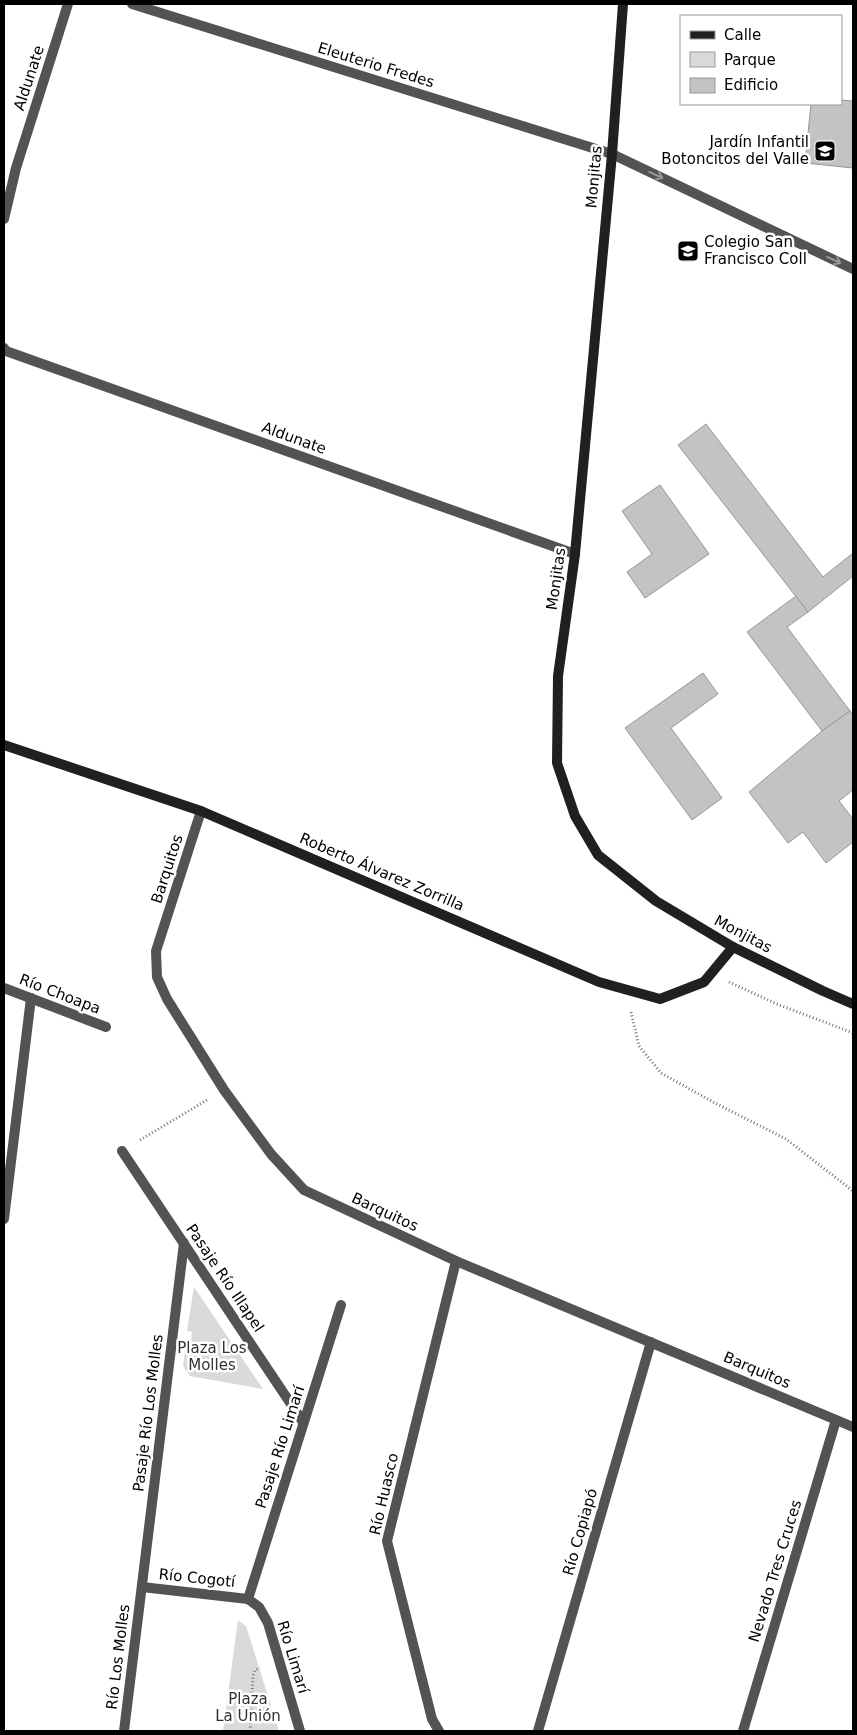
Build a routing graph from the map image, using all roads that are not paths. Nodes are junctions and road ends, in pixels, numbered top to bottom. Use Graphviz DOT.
graph roads {
  1 [pos="68,4"];
  2 [pos="132,4"];
  3 [pos="623,4"];
  4 [pos="612,154"];
  5 [pos="4,219"];
  6 [pos="853,269"];
  7 [pos="4,348"];
  8 [pos="575,554"];
  9 [pos="4,745"];
  10 [pos="201,811"];
  11 [pos="733,947"];
  12 [pos="4,988"];
  13 [pos="31,998"];
  14 [pos="853,1004"];
  15 [pos="106,1027"];
  16 [pos="122,1151"];
  17 [pos="6,1181"];
  18 [pos="4,1219"];
  19 [pos="184,1243"];
  20 [pos="456,1261"];
  21 [pos="341,1305"];
  22 [pos="651,1342"];
  23 [pos="836,1420"];
  24 [pos="303,1422"];
  25 [pos="853,1427"];
  26 [pos="142,1587"];
  27 [pos="248,1599"];
  28 [pos="124,1731"];
  29 [pos="300,1731"];
  30 [pos="440,1731"];
  31 [pos="538,1731"];
  32 [pos="743,1731"];
  1 -- 5 [label="street, Aldunate"];
  2 -- 4 [label="street, Eleuterio Fredes"];
  3 -- 4 [label="main road, Monjitas"];
  4 -- 6 [label="street, Eleuterio Fredes, one-way"];
  4 -- 8 [label="main road, Monjitas"];
  7 -- 8 [label="street, Aldunate"];
  8 -- 11 [label="main road, Monjitas"];
  9 -- 10 [label="main road, Roberto Álvarez Zorrilla"];
  10 -- 11 [label="main road, Roberto Álvarez Zorrilla"];
  10 -- 20 [label="street, Barquitos"];
  11 -- 14 [label="main road, Monjitas"];
  12 -- 13 [label="street, Río Choapa"];
  13 -- 15 [label="street, Río Choapa"];
  13 -- 17 [label="street"];
  16 -- 19 [label="street, Pasaje Río Illapel"];
  17 -- 18 [label="street"];
  19 -- 24 [label="street, Pasaje Río Illapel"];
  19 -- 26 [label="street, Pasaje Río Los Molles"];
  20 -- 22 [label="street, Barquitos"];
  20 -- 30 [label="street, Río Huasco"];
  21 -- 24 [label="street, Pasaje Río Limarí"];
  22 -- 23 [label="street, Barquitos"];
  22 -- 31 [label="street, Río Copiapó"];
  23 -- 25 [label="street, Barquitos"];
  23 -- 32 [label="street, Nevado Tres Cruces"];
  24 -- 27 [label="street, Pasaje Río Limarí"];
  26 -- 27 [label="street, Río Cogotí"];
  26 -- 28 [label="street, Río Los Molles"];
  27 -- 29 [label="street, Río Limarí"];
}
